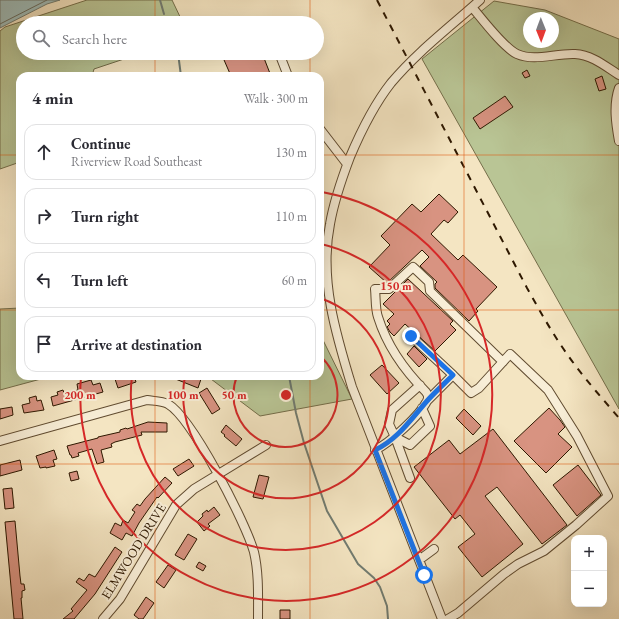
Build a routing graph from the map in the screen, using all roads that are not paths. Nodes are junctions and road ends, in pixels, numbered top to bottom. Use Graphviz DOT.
graph roads {
  1 [pos="480,0"];
  2 [pos="472,7"];
  3 [pos="282,60"];
  4 [pos="286,72"];
  5 [pos="619,75"];
  6 [pos="619,88"];
  7 [pos="324,134"];
  8 [pos="619,141"];
  9 [pos="347,164"];
  10 [pos="411,336"];
  11 [pos="503,362"];
  12 [pos="453,375"];
  13 [pos="420,385"];
  14 [pos="424,405"];
  15 [pos="395,437"];
  16 [pos="0,441"];
  17 [pos="266,445"];
  18 [pos="375,450"];
  19 [pos="217,474"];
  20 [pos="410,478"];
  21 [pos="434,549"];
  22 [pos="418,560"];
  23 [pos="103,619"];
  24 [pos="258,619"];
  25 [pos="442,619"];
  26 [pos="448,619"];
  1 -- 2 [label="street"];
  2 -- 5 [label="street"];
  2 -- 9 [label="street"];
  3 -- 4 [label="street"];
  6 -- 8 [label="street"];
  7 -- 9 [label="street"];
  9 -- 18 [label="street"];
  10 -- 12 [label="street"];
  11 -- 12 [label="street"];
  11 -- 13 [label="street"];
  11 -- 26 [label="street"];
  12 -- 14 [label="street"];
  13 -- 14 [label="street"];
  13 -- 15 [label="street"];
  14 -- 15 [label="street"];
  14 -- 15 [label="street"];
  15 -- 18 [label="street"];
  15 -- 20 [label="street"];
  16 -- 19 [label="street"];
  17 -- 19 [label="street, ELMWOOD DRIVE"];
  18 -- 22 [label="street"];
  19 -- 23 [label="street, ELMWOOD DRIVE"];
  19 -- 24 [label="street"];
  21 -- 22 [label="street"];
  22 -- 25 [label="street"];
}
